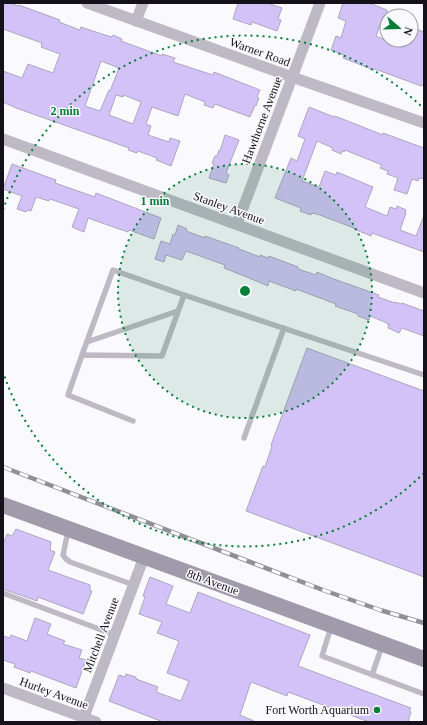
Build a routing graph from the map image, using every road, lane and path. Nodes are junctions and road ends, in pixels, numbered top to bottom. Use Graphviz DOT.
graph roads {
  1 [pos="87,3"];
  2 [pos="143,3"];
  3 [pos="320,3"];
  4 [pos="136,21"];
  5 [pos="292,77"];
  6 [pos="424,123"];
  7 [pos="3,139"];
  8 [pos="237,224"];
  9 [pos="424,293"];
  10 [pos="184,295"];
  11 [pos="178,311"];
  12 [pos="284,328"];
  13 [pos="87,342"];
  14 [pos="82,355"];
  15 [pos="424,375"];
  16 [pos="133,421"];
  17 [pos="244,438"];
  18 [pos="3,505"];
  19 [pos="68,529"];
  20 [pos="144,557"];
  21 [pos="134,585"];
  22 [pos="3,593"];
  23 [pos="332,625"];
  24 [pos="115,635"];
  25 [pos="383,644"];
  26 [pos="424,659"];
  27 [pos="372,675"];
  28 [pos="3,688"];
  29 [pos="424,694"];
  30 [pos="83,720"];
  31 [pos="96,722"];
  1 -- 4 [label="street, Warner Road"];
  2 -- 4 [label="street"];
  3 -- 5 [label="street, Hawthorne Avenue"];
  4 -- 5 [label="street, Warner Road"];
  5 -- 6 [label="street, Warner Road"];
  5 -- 8 [label="street, Hawthorne Avenue"];
  7 -- 8 [label="street, Stanley Avenue"];
  8 -- 9 [label="street, Stanley Avenue"];
  10 -- 11 [label="lane"];
  10 -- 12 [label="lane"];
  10 -- 13 [label="lane"];
  11 -- 13 [label="lane"];
  11 -- 14 [label="lane"];
  12 -- 15 [label="lane"];
  12 -- 17 [label="lane"];
  13 -- 14 [label="lane"];
  14 -- 16 [label="lane"];
  18 -- 19 [label="main road, 8th Avenue"];
  19 -- 20 [label="main road, 8th Avenue"];
  19 -- 21 [label="lane"];
  20 -- 21 [label="street, Mitchell Avenue"];
  20 -- 23 [label="main road, 8th Avenue"];
  21 -- 24 [label="street, Mitchell Avenue"];
  22 -- 24 [label="lane"];
  23 -- 25 [label="main road, 8th Avenue"];
  23 -- 27 [label="lane"];
  24 -- 30 [label="street, Mitchell Avenue"];
  25 -- 26 [label="main road, 8th Avenue"];
  25 -- 27 [label="lane"];
  27 -- 29 [label="lane"];
  28 -- 30 [label="street, Hurley Avenue"];
  30 -- 31 [label="street, Hurley Avenue"];
}
